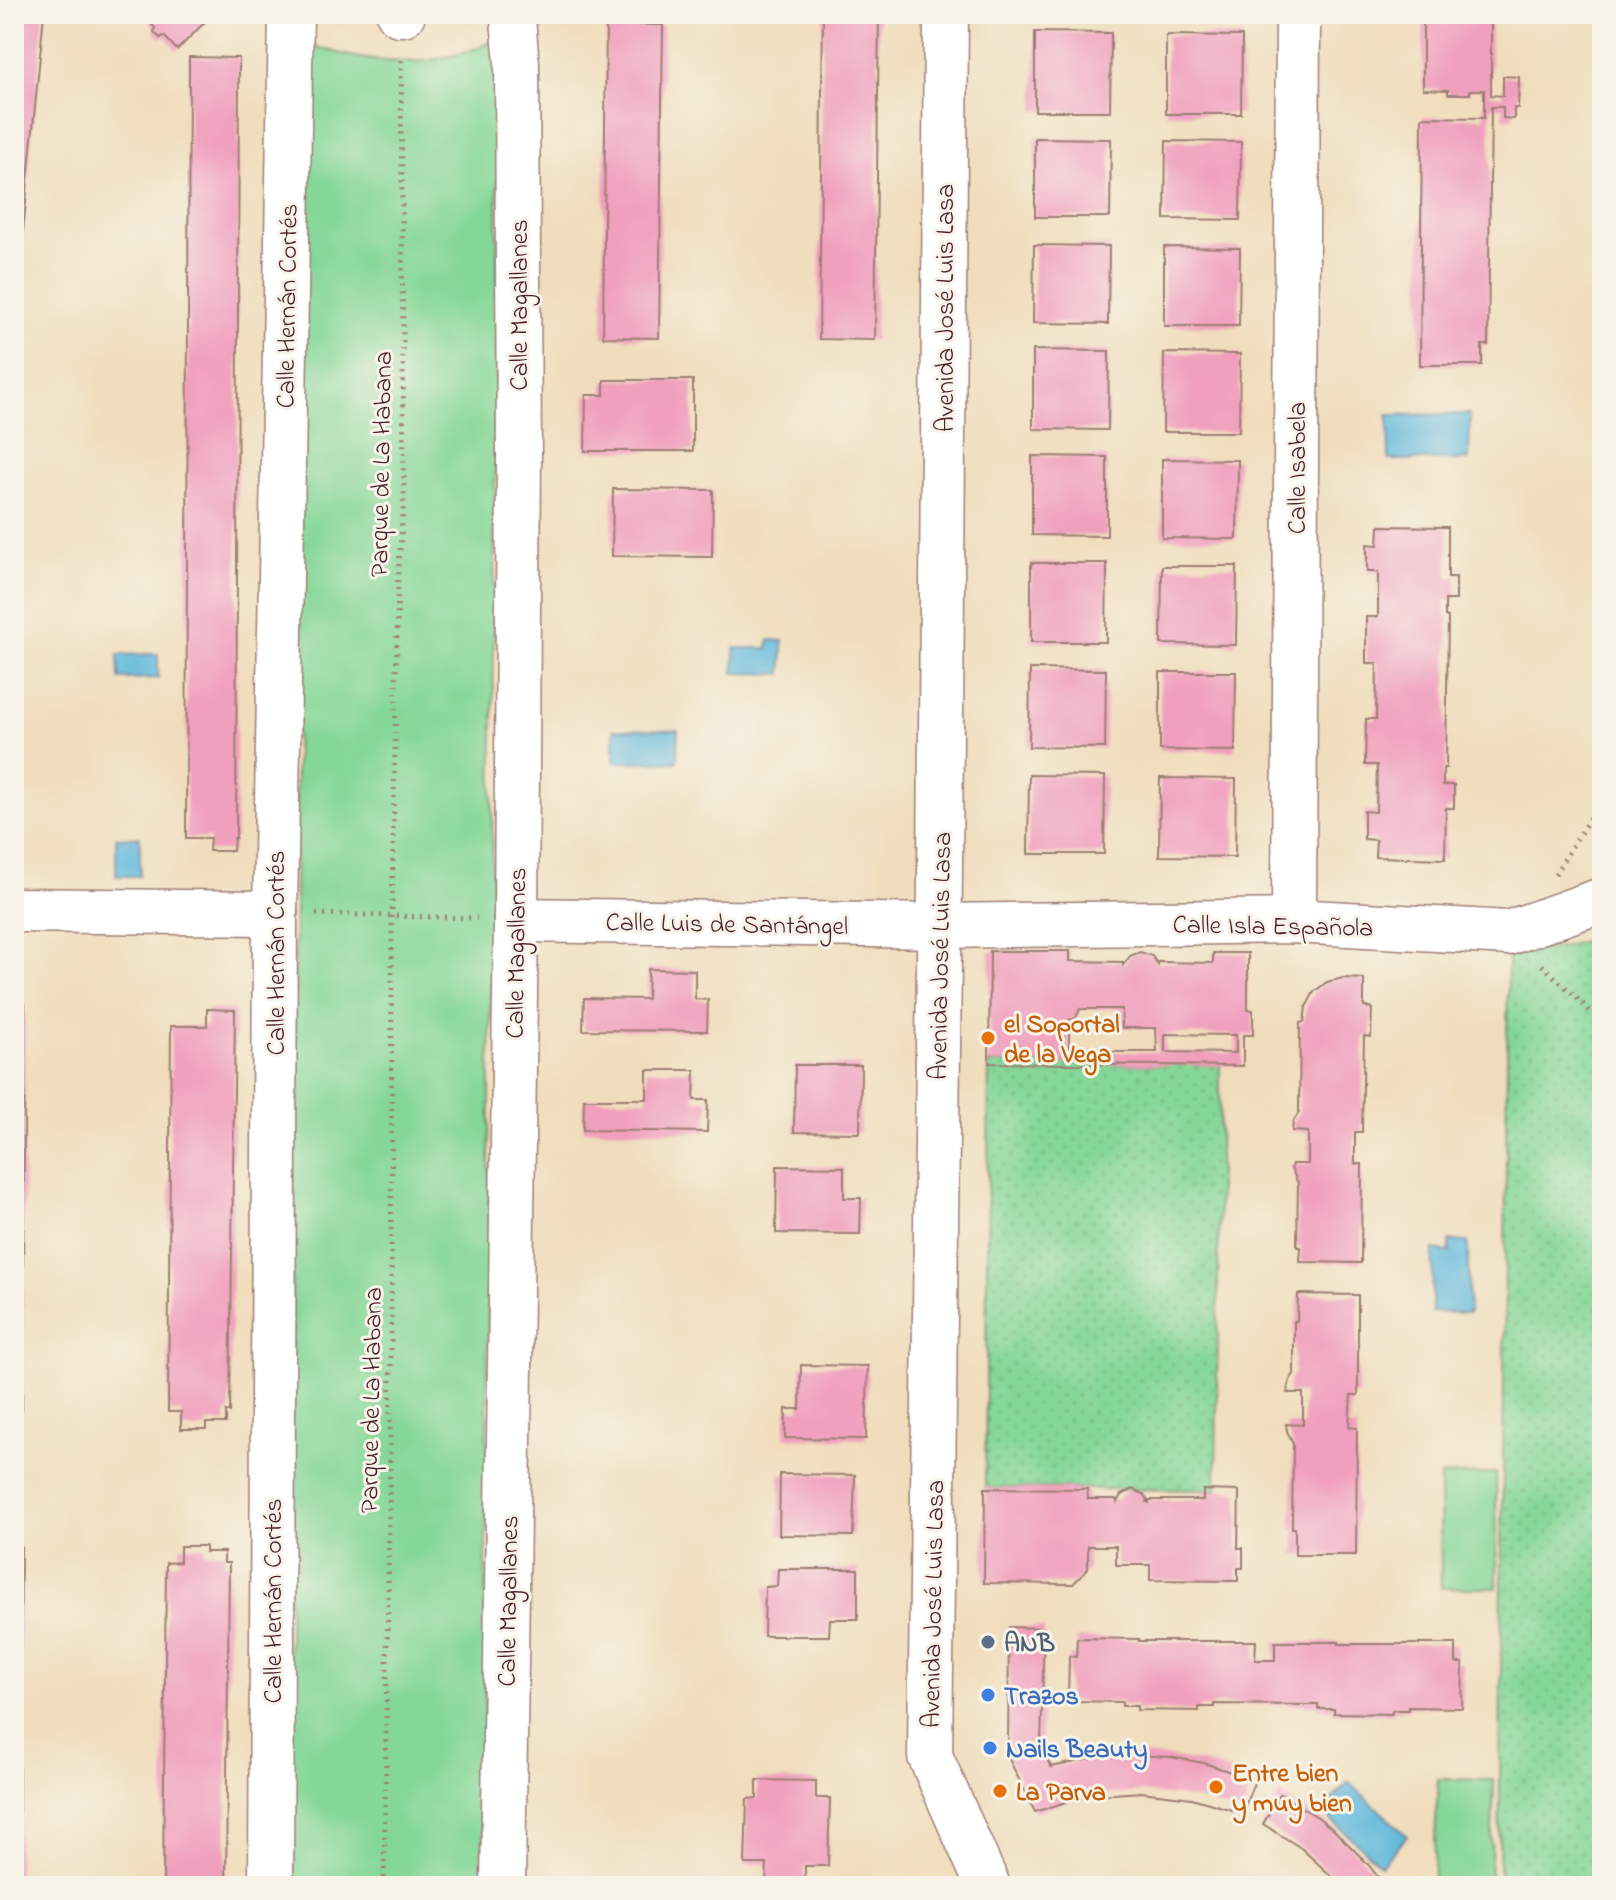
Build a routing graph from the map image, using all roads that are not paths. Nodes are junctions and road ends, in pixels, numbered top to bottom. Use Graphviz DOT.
graph roads {
  1 [pos="946,14"];
  2 [pos="1298,14"];
  3 [pos="293,16"];
  4 [pos="511,16"];
  5 [pos="1602,900"];
  6 [pos="14,910"];
  7 [pos="275,913"];
  8 [pos="516,920"];
  9 [pos="1294,921"];
  10 [pos="939,926"];
  11 [pos="271,1886"];
  12 [pos="503,1886"];
  13 [pos="988,1886"];
  1 -- 10 [label="street, Avenida José Luis Lasa"];
  2 -- 9 [label="street, Calle Isabela"];
  3 -- 7 [label="street, Calle Hernán Cortés"];
  4 -- 8 [label="street, Calle Magallanes"];
  5 -- 9 [label="street, Calle Isla Española"];
  6 -- 7 [label="street"];
  7 -- 11 [label="street, Calle Hernán Cortés"];
  8 -- 10 [label="street, Calle Luis de Santángel"];
  8 -- 12 [label="street, Calle Magallanes"];
  9 -- 10 [label="street, Calle Isla Española"];
  10 -- 13 [label="street, Avenida José Luis Lasa"];
}
